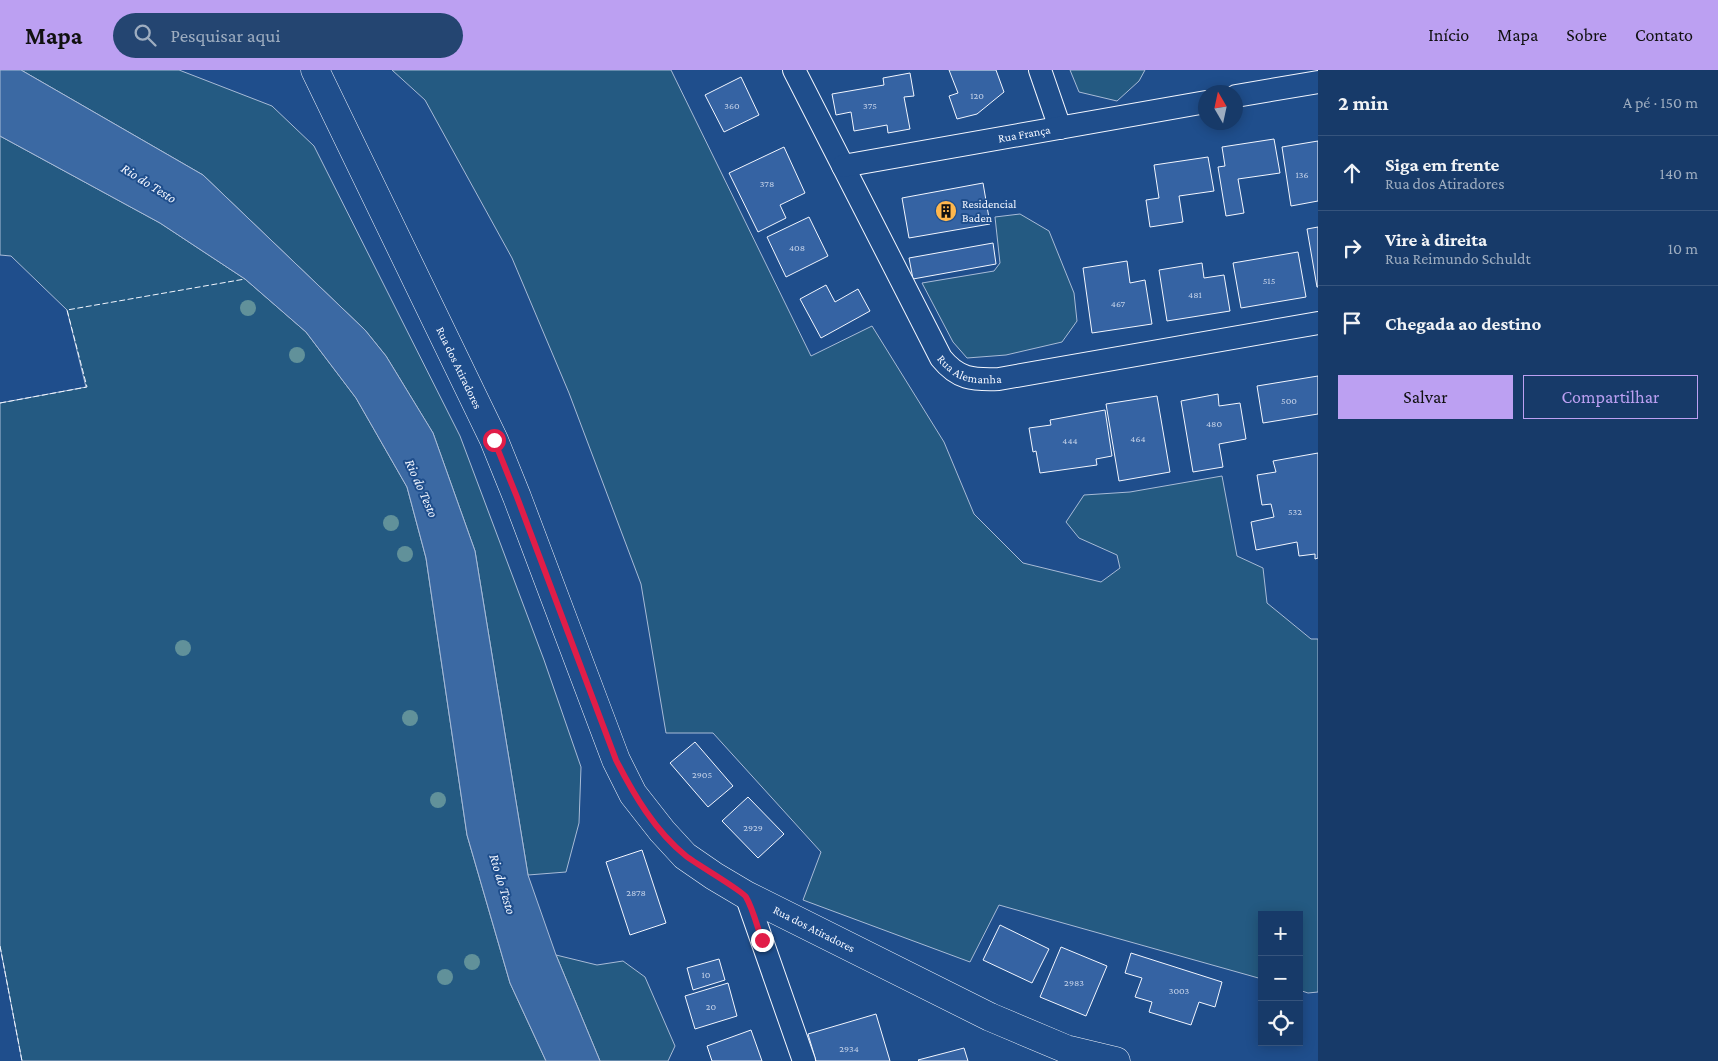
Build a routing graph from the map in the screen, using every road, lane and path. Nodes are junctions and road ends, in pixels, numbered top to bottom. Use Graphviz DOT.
graph roads {
  1 [pos="315,70"];
  2 [pos="794,70"];
  3 [pos="1040,70"];
  4 [pos="1318,82"];
  5 [pos="1243,95"];
  6 [pos="1198,103"];
  7 [pos="1060,128"];
  8 [pos="843,166"];
  9 [pos="1318,323"];
  10 [pos="746,895"];
  11 [pos="804,1061"];
  12 [pos="1116,1061"];
  1 -- 10 [label="street, Rua dos Atiradores"];
  2 -- 8 [label="street, Rua Alemanha"];
  3 -- 7 [label="street"];
  4 -- 5 [label="street"];
  6 -- 7 [label="street, Rua França"];
  7 -- 8 [label="street, Rua França"];
  8 -- 9 [label="street, Rua Alemanha"];
  10 -- 11 [label="street"];
  10 -- 12 [label="street, Rua dos Atiradores"];
}
